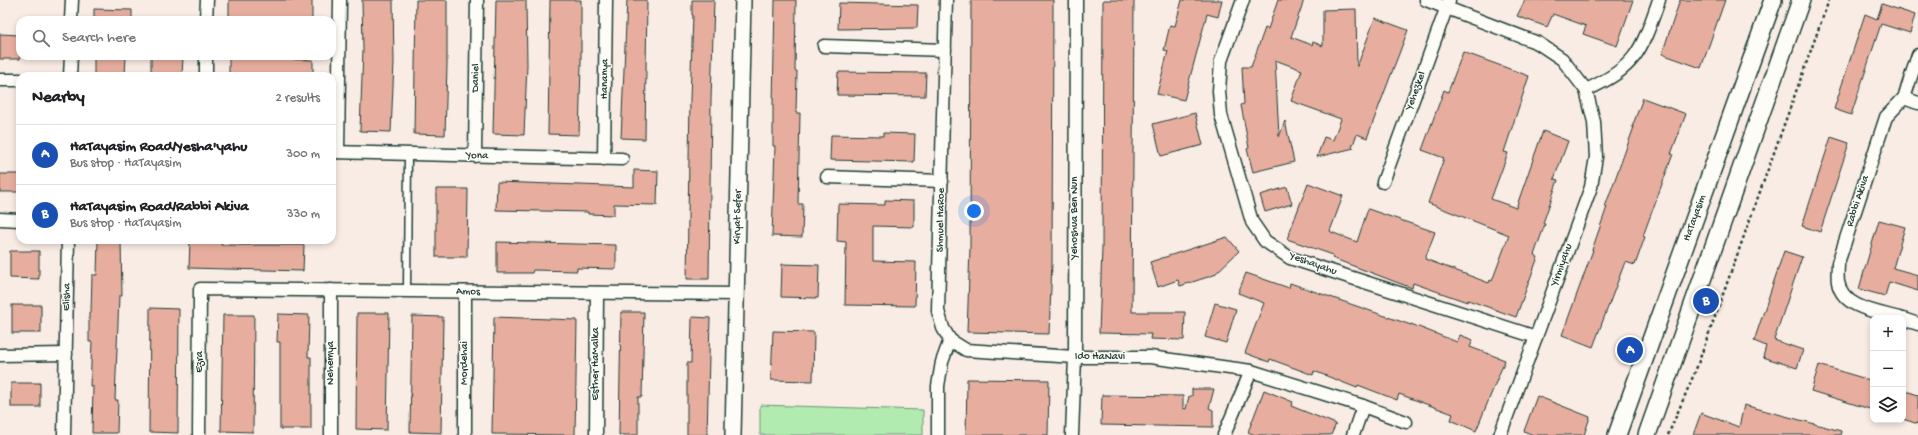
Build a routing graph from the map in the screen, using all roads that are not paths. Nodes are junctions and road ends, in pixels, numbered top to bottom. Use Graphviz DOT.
graph roads {
  1 [pos="72,0"];
  2 [pos="207,0"];
  3 [pos="340,0"];
  4 [pos="477,0"];
  5 [pos="606,0"];
  6 [pos="742,0"];
  7 [pos="946,0"];
  8 [pos="1076,0"];
  9 [pos="1243,0"];
  10 [pos="1426,0"];
  11 [pos="1659,0"];
  12 [pos="1773,0"];
  13 [pos="1801,0"];
  14 [pos="1448,4"];
  15 [pos="71,16"];
  16 [pos="206,16"];
  17 [pos="824,46"];
  18 [pos="945,50"];
  19 [pos="1918,55"];
  20 [pos="71,60"];
  21 [pos="206,60"];
  22 [pos="70,72"];
  23 [pos="206,72"];
  24 [pos="0,80"];
  25 [pos="16,80"];
  26 [pos="1586,90"];
  27 [pos="1904,98"];
  28 [pos="1918,103"];
  29 [pos="336,122"];
  30 [pos="336,152"];
  31 [pos="408,154"];
  32 [pos="475,156"];
  33 [pos="604,159"];
  34 [pos="622,159"];
  35 [pos="827,177"];
  36 [pos="942,181"];
  37 [pos="1383,182"];
  38 [pos="0,219"];
  39 [pos="16,220"];
  40 [pos="68,244"];
  41 [pos="200,289"];
  42 [pos="331,290"];
  43 [pos="407,291"];
  44 [pos="465,292"];
  45 [pos="597,293"];
  46 [pos="736,294"];
  47 [pos="1889,315"];
  48 [pos="1906,320"];
  49 [pos="1918,324"];
  50 [pos="1536,337"];
  51 [pos="950,340"];
  52 [pos="66,354"];
  53 [pos="0,355"];
  54 [pos="1074,357"];
  55 [pos="1251,371"];
  56 [pos="1363,406"];
  57 [pos="1406,422"];
  58 [pos="64,435"];
  59 [pos="199,435"];
  60 [pos="331,435"];
  61 [pos="465,435"];
  62 [pos="596,435"];
  63 [pos="733,435"];
  64 [pos="938,435"];
  65 [pos="1072,435"];
  66 [pos="1224,435"];
  67 [pos="1352,435"];
  68 [pos="1500,435"];
  69 [pos="1617,435"];
  70 [pos="1646,435"];
  1 -- 15 [label="street"];
  2 -- 16 [label="street"];
  3 -- 29 [label="street"];
  4 -- 32 [label="street, Daniel"];
  5 -- 33 [label="street, Hananya"];
  6 -- 46 [label="street, Kiryat Sefer"];
  7 -- 18 [label="street, Shmuel HaRoe"];
  8 -- 54 [label="street, Yehoshua Ben Nun"];
  9 -- 50 [label="street, Yeshayahu"];
  10 -- 14 [label="street, Yirmiyahu"];
  11 -- 26 [label="street"];
  12 -- 69 [label="main road, HaTayasim"];
  13 -- 70 [label="main road"];
  14 -- 26 [label="street, Yirmiyahu"];
  14 -- 37 [label="street, Yehezkel"];
  17 -- 18 [label="street"];
  18 -- 36 [label="street, Shmuel HaRoe"];
  19 -- 27 [label="street, Rabbi Akiva"];
  20 -- 22 [label="street"];
  21 -- 23 [label="street"];
  24 -- 25 [label="street"];
  26 -- 50 [label="street, Yirmiyahu"];
  27 -- 28 [label="street"];
  27 -- 47 [label="street, Rabbi Akiva"];
  30 -- 31 [label="street, Yona"];
  31 -- 32 [label="street, Yona"];
  31 -- 43 [label="lane"];
  32 -- 33 [label="street, Yona"];
  33 -- 34 [label="street, Yona"];
  35 -- 36 [label="street"];
  36 -- 51 [label="street, Shmuel HaRoe"];
  38 -- 39 [label="street"];
  40 -- 52 [label="street, Elisha"];
  41 -- 42 [label="street, Amos"];
  41 -- 59 [label="street, Ezra"];
  42 -- 43 [label="street, Amos"];
  42 -- 60 [label="street, Nehemya"];
  43 -- 44 [label="street, Amos"];
  44 -- 45 [label="street, Amos"];
  44 -- 61 [label="street, Mordehai"];
  45 -- 46 [label="street, Amos"];
  45 -- 62 [label="street, Esther HaMalka"];
  46 -- 63 [label="street, Kiryat Sefer"];
  48 -- 49 [label="street"];
  50 -- 68 [label="street, Yirmiyahu"];
  51 -- 54 [label="street, Ido HaNavi"];
  51 -- 64 [label="street"];
  52 -- 53 [label="street"];
  52 -- 58 [label="street, Elisha"];
  54 -- 55 [label="street, Ido HaNavi"];
  54 -- 65 [label="street, Yehoshua Ben Nun"];
  55 -- 56 [label="street, Ido HaNavi"];
  55 -- 66 [label="street"];
  56 -- 57 [label="street, Ido HaNavi"];
  56 -- 67 [label="street"];
}
